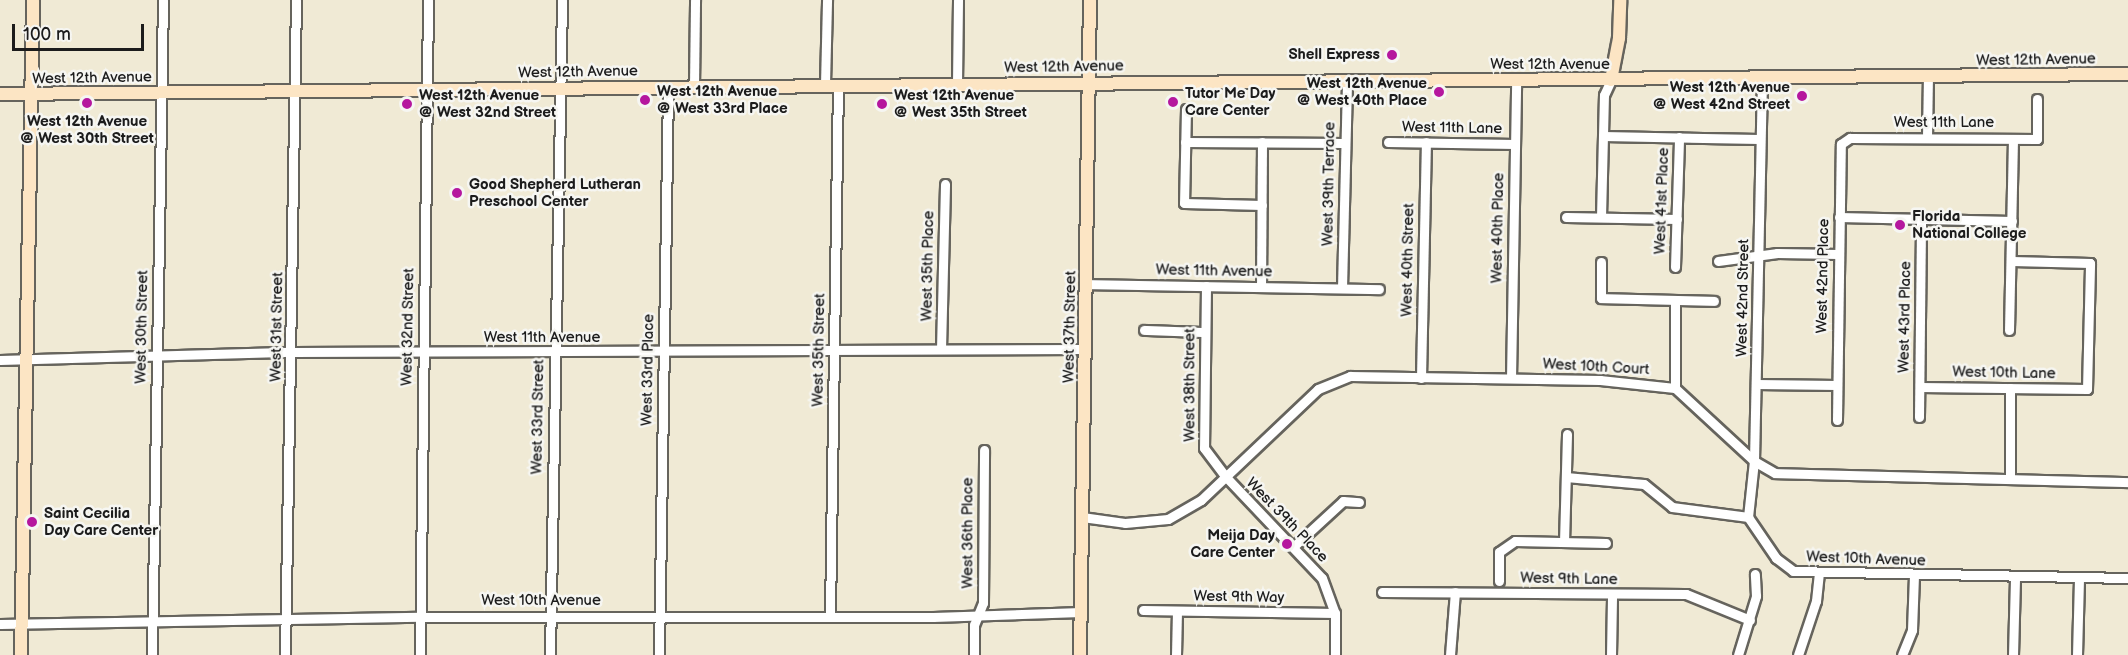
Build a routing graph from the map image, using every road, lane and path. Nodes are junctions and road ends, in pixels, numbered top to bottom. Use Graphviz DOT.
graph roads {
  1 [pos="33,0"];
  2 [pos="163,0"];
  3 [pos="296,0"];
  4 [pos="428,0"];
  5 [pos="562,0"];
  6 [pos="695,0"];
  7 [pos="827,0"];
  8 [pos="958,0"];
  9 [pos="1090,0"];
  10 [pos="1620,0"];
  11 [pos="2128,74"];
  12 [pos="1928,77"];
  13 [pos="1762,78"];
  14 [pos="1516,79"];
  15 [pos="1611,80"];
  16 [pos="1088,81"];
  17 [pos="1347,81"];
  18 [pos="957,83"];
  19 [pos="832,84"];
  20 [pos="668,86"];
  21 [pos="694,86"];
  22 [pos="561,87"];
  23 [pos="427,89"];
  24 [pos="294,91"];
  25 [pos="161,92"];
  26 [pos="0,94"];
  27 [pos="29,94"];
  28 [pos="2037,99"];
  29 [pos="1186,109"];
  30 [pos="1603,136"];
  31 [pos="1679,137"];
  32 [pos="1850,138"];
  33 [pos="1927,138"];
  34 [pos="1759,139"];
  35 [pos="2013,139"];
  36 [pos="1185,142"];
  37 [pos="1262,142"];
  38 [pos="1388,142"];
  39 [pos="1426,142"];
  40 [pos="1345,143"];
  41 [pos="1515,144"];
  42 [pos="945,184"];
  43 [pos="1262,205"];
  44 [pos="1566,217"];
  45 [pos="1601,217"];
  46 [pos="1839,217"];
  47 [pos="1922,218"];
  48 [pos="1677,219"];
  49 [pos="2012,220"];
  50 [pos="1838,254"];
  51 [pos="1760,258"];
  52 [pos="1718,261"];
  53 [pos="2012,261"];
  54 [pos="1601,262"];
  55 [pos="1675,267"];
  56 [pos="1085,284"];
  57 [pos="1206,285"];
  58 [pos="1261,287"];
  59 [pos="1342,288"];
  60 [pos="1379,290"];
  61 [pos="1714,301"];
  62 [pos="1675,302"];
  63 [pos="1144,330"];
  64 [pos="2010,330"];
  65 [pos="1204,332"];
  66 [pos="941,349"];
  67 [pos="1084,349"];
  68 [pos="834,351"];
  69 [pos="292,352"];
  70 [pos="554,352"];
  71 [pos="663,353"];
  72 [pos="423,354"];
  73 [pos="156,356"];
  74 [pos="0,360"];
  75 [pos="26,360"];
  76 [pos="1421,378"];
  77 [pos="1511,378"];
  78 [pos="1756,384"];
  79 [pos="1837,386"];
  80 [pos="1920,387"];
  81 [pos="1675,388"];
  82 [pos="2010,388"];
  83 [pos="1919,417"];
  84 [pos="1837,420"];
  85 [pos="1567,434"];
  86 [pos="984,450"];
  87 [pos="1754,462"];
  88 [pos="1226,477"];
  89 [pos="1566,477"];
  90 [pos="2010,478"];
  91 [pos="2128,482"];
  92 [pos="1359,502"];
  93 [pos="1082,517"];
  94 [pos="1748,517"];
  95 [pos="1564,542"];
  96 [pos="1606,543"];
  97 [pos="1293,547"];
  98 [pos="1755,574"];
  99 [pos="1819,574"];
  100 [pos="1914,576"];
  101 [pos="2079,577"];
  102 [pos="2015,578"];
  103 [pos="2128,578"];
  104 [pos="1499,581"];
  105 [pos="1382,592"];
  106 [pos="1455,592"];
  107 [pos="1612,595"];
  108 [pos="1143,610"];
  109 [pos="1178,611"];
  110 [pos="1081,612"];
  111 [pos="1335,613"];
  112 [pos="660,615"];
  113 [pos="830,615"];
  114 [pos="978,615"];
  115 [pos="550,616"];
  116 [pos="420,617"];
  117 [pos="1750,620"];
  118 [pos="285,622"];
  119 [pos="21,623"];
  120 [pos="152,623"];
  121 [pos="0,624"];
  122 [pos="21,655"];
  123 [pos="152,655"];
  124 [pos="285,655"];
  125 [pos="420,655"];
  126 [pos="550,655"];
  127 [pos="659,655"];
  128 [pos="974,655"];
  129 [pos="1080,655"];
  130 [pos="1176,655"];
  131 [pos="1335,655"];
  132 [pos="1450,655"];
  133 [pos="1611,655"];
  134 [pos="1738,655"];
  135 [pos="1798,655"];
  136 [pos="1902,655"];
  137 [pos="2013,655"];
  138 [pos="2077,655"];
  1 -- 27 [label="main road"];
  2 -- 25 [label="street, West 30th Street"];
  3 -- 24 [label="street, West 31st Street"];
  4 -- 23 [label="street, West 32nd Street"];
  5 -- 22 [label="street, West 33rd Street"];
  6 -- 21 [label="street"];
  7 -- 19 [label="street, West 35th Street"];
  8 -- 18 [label="street"];
  9 -- 16 [label="main road, West 37th Street"];
  10 -- 15 [label="main road"];
  11 -- 12 [label="main road, West 12th Avenue"];
  12 -- 13 [label="main road, West 12th Avenue"];
  12 -- 33 [label="street"];
  13 -- 15 [label="main road, West 12th Avenue"];
  13 -- 34 [label="street, West 42nd Street"];
  14 -- 15 [label="main road, West 12th Avenue"];
  14 -- 17 [label="main road, West 12th Avenue"];
  14 -- 41 [label="street, West 40th Place"];
  15 -- 30 [label="street"];
  16 -- 17 [label="main road, West 12th Avenue"];
  16 -- 18 [label="main road, West 12th Avenue"];
  16 -- 56 [label="main road, West 37th Street"];
  17 -- 40 [label="street, West 39th Terrace"];
  18 -- 19 [label="main road, West 12th Avenue"];
  19 -- 21 [label="main road, West 12th Avenue"];
  19 -- 68 [label="street, West 35th Street"];
  20 -- 21 [label="main road, West 12th Avenue"];
  20 -- 22 [label="main road, West 12th Avenue"];
  20 -- 71 [label="street, West 33rd Place"];
  22 -- 23 [label="main road, West 12th Avenue"];
  22 -- 70 [label="street, West 33rd Street"];
  23 -- 24 [label="main road, West 12th Avenue"];
  23 -- 72 [label="street, West 32nd Street"];
  24 -- 25 [label="main road, West 12th Avenue"];
  24 -- 69 [label="street, West 31st Street"];
  25 -- 27 [label="main road, West 12th Avenue"];
  25 -- 73 [label="street, West 30th Street"];
  26 -- 27 [label="main road, West 12th Avenue"];
  27 -- 75 [label="main road"];
  28 -- 35 [label="street, West 11th Lane"];
  29 -- 36 [label="street"];
  30 -- 31 [label="street"];
  30 -- 45 [label="street"];
  31 -- 34 [label="street"];
  31 -- 48 [label="street, West 41st Place"];
  32 -- 33 [label="street, West 11th Lane"];
  32 -- 46 [label="street, West 42nd Place"];
  33 -- 35 [label="street, West 11th Lane"];
  34 -- 51 [label="street, West 42nd Street"];
  35 -- 49 [label="street"];
  36 -- 37 [label="street"];
  36 -- 43 [label="street"];
  37 -- 40 [label="street"];
  37 -- 43 [label="street"];
  38 -- 39 [label="street, West 11th Lane"];
  39 -- 41 [label="street, West 11th Lane"];
  39 -- 76 [label="street, West 40th Street"];
  40 -- 59 [label="street, West 39th Terrace"];
  41 -- 77 [label="street, West 40th Place"];
  42 -- 66 [label="street, West 35th Place"];
  43 -- 58 [label="street"];
  44 -- 45 [label="street"];
  45 -- 48 [label="street"];
  46 -- 47 [label="street"];
  46 -- 50 [label="street, West 42nd Place"];
  47 -- 49 [label="street"];
  47 -- 80 [label="street, West 43rd Place"];
  48 -- 55 [label="street, West 41st Place"];
  49 -- 53 [label="street"];
  50 -- 51 [label="street"];
  50 -- 79 [label="street, West 42nd Place"];
  51 -- 52 [label="street"];
  51 -- 78 [label="street, West 42nd Street"];
  53 -- 64 [label="street"];
  53 -- 82 [label="street, West 10th Lane"];
  54 -- 62 [label="street"];
  56 -- 57 [label="street, West 11th Avenue"];
  56 -- 67 [label="main road, West 37th Street"];
  57 -- 58 [label="street, West 11th Avenue"];
  57 -- 65 [label="street, West 38th Street"];
  58 -- 59 [label="street, West 11th Avenue"];
  59 -- 60 [label="street, West 11th Avenue"];
  61 -- 62 [label="street"];
  62 -- 81 [label="street"];
  63 -- 65 [label="street"];
  65 -- 88 [label="street, West 38th Street"];
  66 -- 67 [label="street, West 11th Avenue"];
  66 -- 68 [label="street, West 11th Avenue"];
  67 -- 93 [label="main road, West 37th Street"];
  68 -- 71 [label="street, West 11th Avenue"];
  68 -- 113 [label="street, West 35th Street"];
  69 -- 72 [label="street, West 11th Avenue"];
  69 -- 73 [label="street, West 11th Avenue"];
  69 -- 118 [label="street, West 31st Street"];
  70 -- 71 [label="street, West 11th Avenue"];
  70 -- 72 [label="street, West 11th Avenue"];
  70 -- 115 [label="street, West 33rd Street"];
  71 -- 112 [label="street, West 33rd Place"];
  72 -- 116 [label="street, West 32nd Street"];
  73 -- 75 [label="street, West 11th Avenue"];
  73 -- 120 [label="street, West 30th Street"];
  74 -- 75 [label="street, West 11th Avenue"];
  75 -- 119 [label="main road"];
  76 -- 77 [label="street, West 10th Court"];
  76 -- 88 [label="street, West 10th Court"];
  77 -- 81 [label="street, West 10th Court"];
  78 -- 79 [label="street"];
  78 -- 87 [label="street, West 42nd Street"];
  79 -- 84 [label="street, West 42nd Place"];
  80 -- 82 [label="street, West 10th Lane"];
  80 -- 83 [label="street, West 43rd Place"];
  81 -- 87 [label="street"];
  82 -- 90 [label="street"];
  85 -- 89 [label="street"];
  86 -- 114 [label="street, West 36th Place"];
  87 -- 90 [label="street"];
  87 -- 94 [label="street, West 42nd Street"];
  88 -- 93 [label="street, West 10th Court"];
  88 -- 97 [label="street, West 39th Place"];
  89 -- 94 [label="street"];
  89 -- 95 [label="street"];
  90 -- 91 [label="street"];
  92 -- 97 [label="street"];
  93 -- 110 [label="main road, West 37th Street"];
  94 -- 99 [label="street, West 10th Avenue"];
  95 -- 96 [label="street"];
  95 -- 104 [label="street"];
  97 -- 111 [label="street, West 39th Place"];
  98 -- 117 [label="street"];
  99 -- 100 [label="street, West 10th Avenue"];
  99 -- 135 [label="street"];
  100 -- 102 [label="street, West 10th Avenue"];
  100 -- 136 [label="street"];
  101 -- 102 [label="street, West 10th Avenue"];
  101 -- 103 [label="street, West 10th Avenue"];
  101 -- 138 [label="street"];
  102 -- 137 [label="street"];
  105 -- 106 [label="street, West 9th Lane"];
  106 -- 107 [label="street, West 9th Lane"];
  106 -- 132 [label="street"];
  107 -- 117 [label="street, West 9th Lane"];
  107 -- 133 [label="street"];
  108 -- 109 [label="street, West 9th Way"];
  109 -- 111 [label="street, West 9th Way"];
  109 -- 130 [label="street"];
  110 -- 114 [label="street, West 10th Avenue"];
  110 -- 129 [label="main road, West 37th Street"];
  111 -- 131 [label="street, West 39th Place"];
  112 -- 113 [label="street, West 10th Avenue"];
  112 -- 115 [label="street, West 10th Avenue"];
  112 -- 127 [label="street, West 33rd Place"];
  113 -- 114 [label="street, West 10th Avenue"];
  114 -- 128 [label="street, West 36th Place"];
  115 -- 116 [label="street, West 10th Avenue"];
  115 -- 126 [label="street, West 33rd Street"];
  116 -- 118 [label="street, West 10th Avenue"];
  116 -- 125 [label="street, West 32nd Street"];
  117 -- 134 [label="street"];
  118 -- 120 [label="street, West 10th Avenue"];
  118 -- 124 [label="street, West 31st Street"];
  119 -- 120 [label="street, West 10th Avenue"];
  119 -- 121 [label="street, West 10th Avenue"];
  119 -- 122 [label="main road"];
  120 -- 123 [label="street, West 30th Street"];
}
